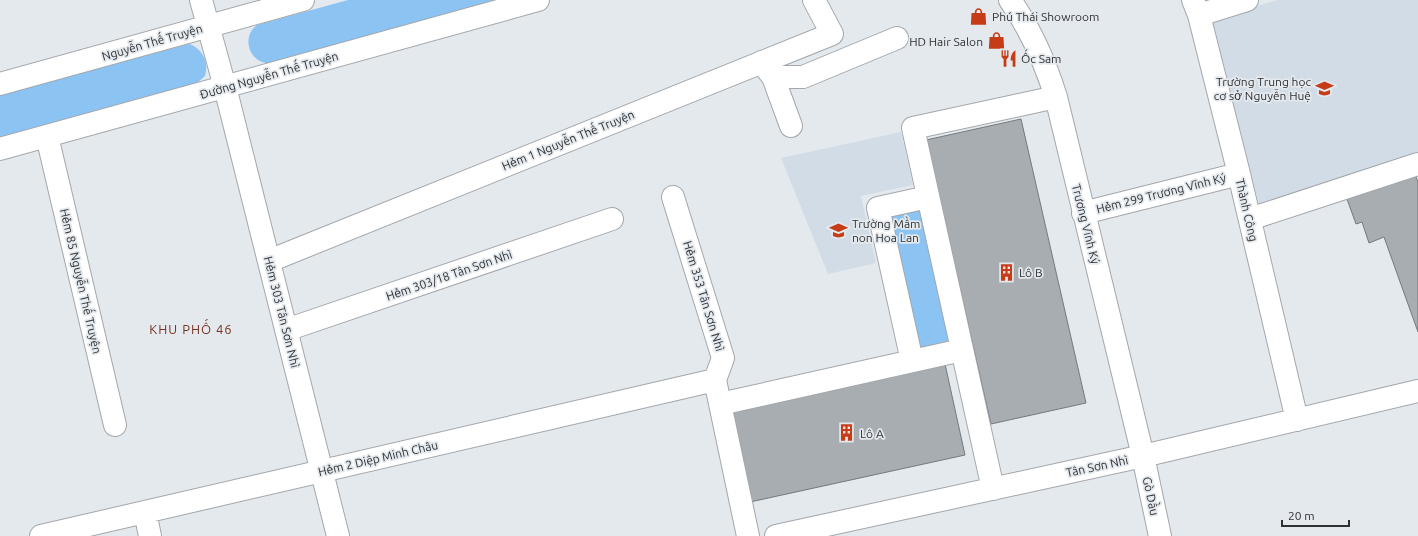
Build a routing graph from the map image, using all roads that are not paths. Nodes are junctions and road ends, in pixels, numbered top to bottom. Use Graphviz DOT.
graph roads {
  1 [pos="201,0"];
  2 [pos="303,0"];
  3 [pos="538,0"];
  4 [pos="814,0"];
  5 [pos="1010,0"];
  6 [pos="1247,0"];
  7 [pos="1196,7"];
  8 [pos="208,26"];
  9 [pos="897,38"];
  10 [pos="767,70"];
  11 [pos="0,84"];
  12 [pos="225,87"];
  13 [pos="1056,97"];
  14 [pos="791,126"];
  15 [pos="47,136"];
  16 [pos="0,149"];
  17 [pos="1418,164"];
  18 [pos="1239,174"];
  19 [pos="673,197"];
  20 [pos="928,197"];
  21 [pos="1083,213"];
  22 [pos="612,219"];
  23 [pos="1250,219"];
  24 [pos="269,262"];
  25 [pos="286,330"];
  26 [pos="962,350"];
  27 [pos="912,361"];
  28 [pos="715,380"];
  29 [pos="1418,391"];
  30 [pos="720,404"];
  31 [pos="1297,420"];
  32 [pos="115,425"];
  33 [pos="1143,456"];
  34 [pos="322,471"];
  35 [pos="994,489"];
  36 [pos="144,512"];
  37 [pos="843,529"];
  38 [pos="41,536"];
  39 [pos="150,536"];
  40 [pos="338,536"];
  41 [pos="748,536"];
  42 [pos="776,536"];
  43 [pos="1160,536"];
  1 -- 8 [label="street, Hẻm 303 Tân Sơn Nhì"];
  2 -- 8 [label="street, Nguyễn Thế Truyện"];
  3 -- 12 [label="street, Đường Nguyễn Thế Truyện"];
  4 -- 10 [label="street, Hẻm 1 Nguyễn Thế Truyện"];
  5 -- 13 [label="street, Trương Vĩnh Ký"];
  6 -- 7 [label="street"];
  7 -- 18 [label="street, Thành Công"];
  8 -- 11 [label="street, Nguyễn Thế Truyện"];
  8 -- 12 [label="street, Hẻm 303 Tân Sơn Nhì"];
  9 -- 10 [label="street"];
  10 -- 14 [label="street"];
  10 -- 24 [label="street, Hẻm 1 Nguyễn Thế Truyện"];
  12 -- 15 [label="street, Đường Nguyễn Thế Truyện"];
  12 -- 24 [label="street, Hẻm 303 Tân Sơn Nhì"];
  13 -- 20 [label="street"];
  13 -- 21 [label="street, Trương Vĩnh Ký"];
  15 -- 16 [label="street, Đường Nguyễn Thế Truyện"];
  15 -- 32 [label="street, Hẻm 85 Nguyễn Thế Truyện"];
  17 -- 23 [label="street"];
  18 -- 21 [label="street, Hẻm 299 Trương Vĩnh Ký"];
  18 -- 23 [label="street, Thành Công"];
  19 -- 28 [label="street, Hẻm 353 Tân Sơn Nhì"];
  20 -- 26 [label="street"];
  20 -- 27 [label="street"];
  21 -- 33 [label="street, Trương Vĩnh Ký"];
  22 -- 25 [label="street, Hẻm 303/18 Tân Sơn Nhì"];
  23 -- 31 [label="street, Thành Công"];
  24 -- 25 [label="street, Hẻm 303 Tân Sơn Nhì"];
  25 -- 34 [label="street, Hẻm 303 Tân Sơn Nhì"];
  26 -- 27 [label="street"];
  26 -- 35 [label="street"];
  27 -- 30 [label="street"];
  28 -- 30 [label="street"];
  28 -- 34 [label="street, Hẻm 2 Diệp Minh Châu"];
  29 -- 31 [label="street, Tân Sơn Nhì"];
  30 -- 41 [label="street"];
  31 -- 33 [label="street, Tân Sơn Nhì"];
  33 -- 35 [label="street, Tân Sơn Nhì"];
  33 -- 43 [label="street, Gò Dầu"];
  34 -- 36 [label="street, Hẻm 2 Diệp Minh Châu"];
  34 -- 40 [label="street, Hẻm 303 Tân Sơn Nhì"];
  35 -- 37 [label="street, Tân Sơn Nhì"];
  36 -- 38 [label="street, Hẻm 2 Diệp Minh Châu"];
  36 -- 39 [label="street"];
  37 -- 42 [label="street, Tân Sơn Nhì"];
}
